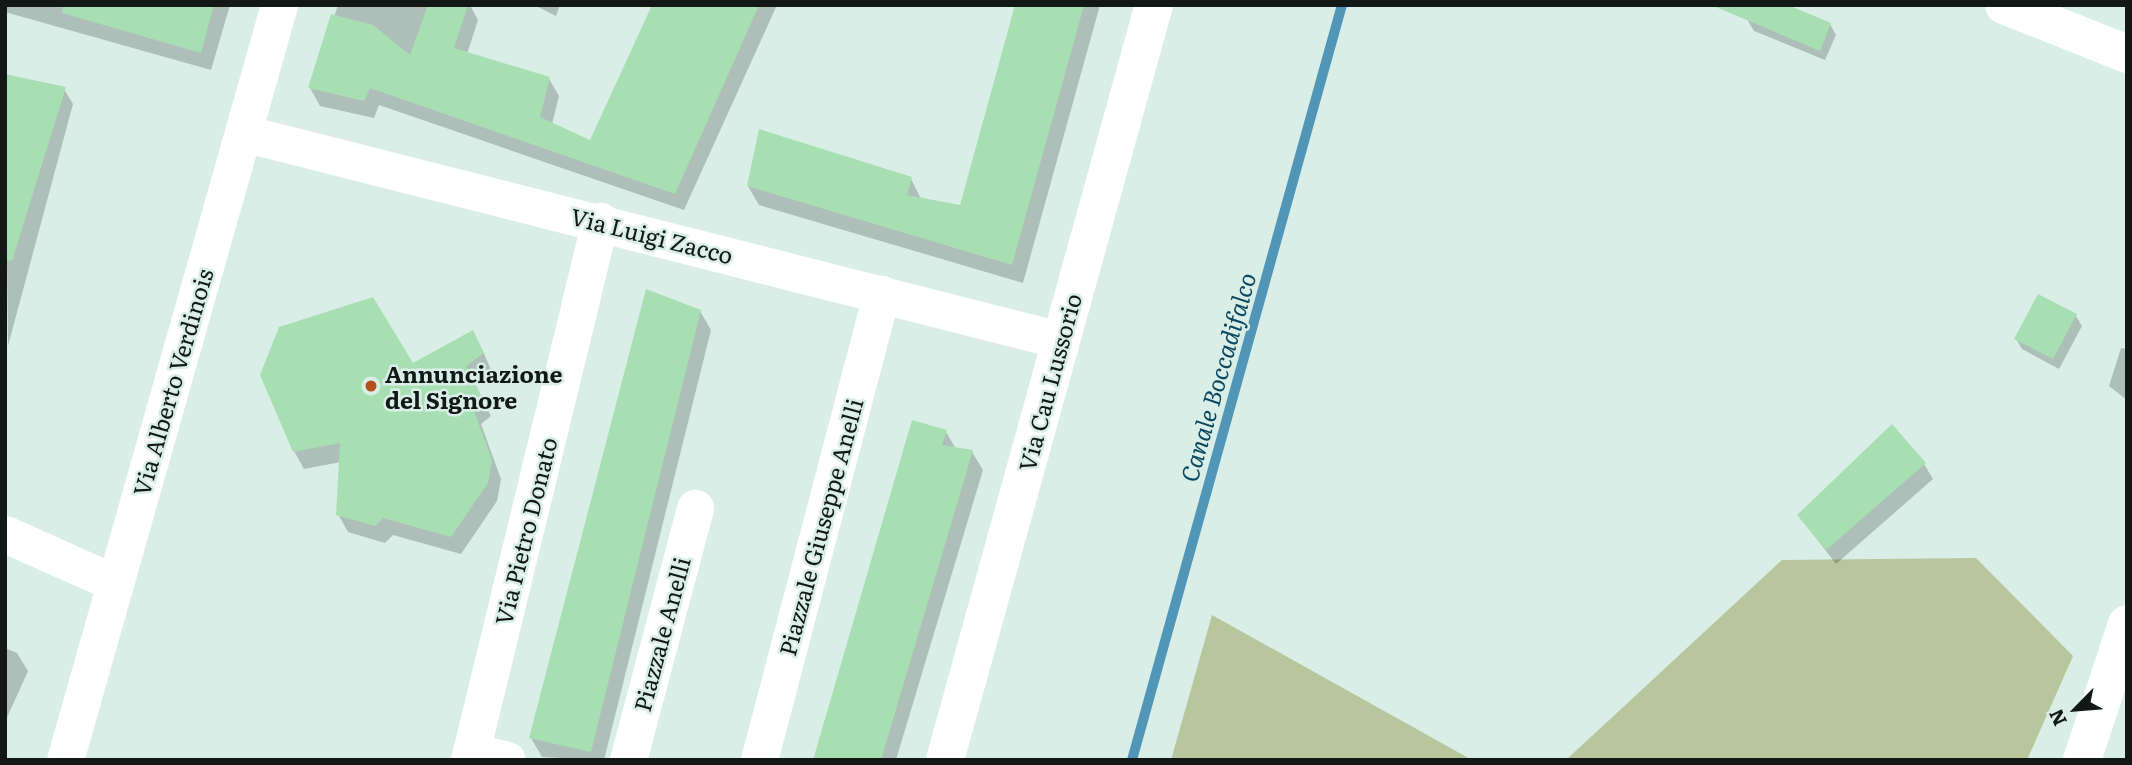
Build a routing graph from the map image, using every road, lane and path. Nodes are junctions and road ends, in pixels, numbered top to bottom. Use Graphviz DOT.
graph roads {
  1 [pos="279,5"];
  2 [pos="1154,5"];
  3 [pos="2004,5"];
  4 [pos="2127,54"];
  5 [pos="243,133"];
  6 [pos="600,221"];
  7 [pos="881,294"];
  8 [pos="1060,340"];
  9 [pos="695,508"];
  10 [pos="5,534"];
  11 [pos="115,583"];
  12 [pos="2127,624"];
  13 [pos="470,755"];
  14 [pos="65,760"];
  15 [pos="507,760"];
  16 [pos="628,760"];
  17 [pos="759,760"];
  18 [pos="945,760"];
  19 [pos="2082,760"];
  1 -- 5 [label="street, Via Alberto Verdinois"];
  2 -- 8 [label="street, Via Cau Lussorio"];
  3 -- 4 [label="street"];
  5 -- 6 [label="street, Via Luigi Zacco"];
  5 -- 11 [label="street, Via Alberto Verdinois"];
  6 -- 7 [label="street, Via Luigi Zacco"];
  6 -- 13 [label="street, Via Pietro Donato"];
  7 -- 8 [label="street, Via Luigi Zacco"];
  7 -- 17 [label="street, Piazzale Giuseppe Anelli"];
  8 -- 18 [label="street, Via Cau Lussorio"];
  9 -- 16 [label="street, Piazzale Anelli"];
  10 -- 11 [label="street"];
  11 -- 14 [label="street, Via Alberto Verdinois"];
  12 -- 19 [label="street"];
  13 -- 15 [label="street"];
}
